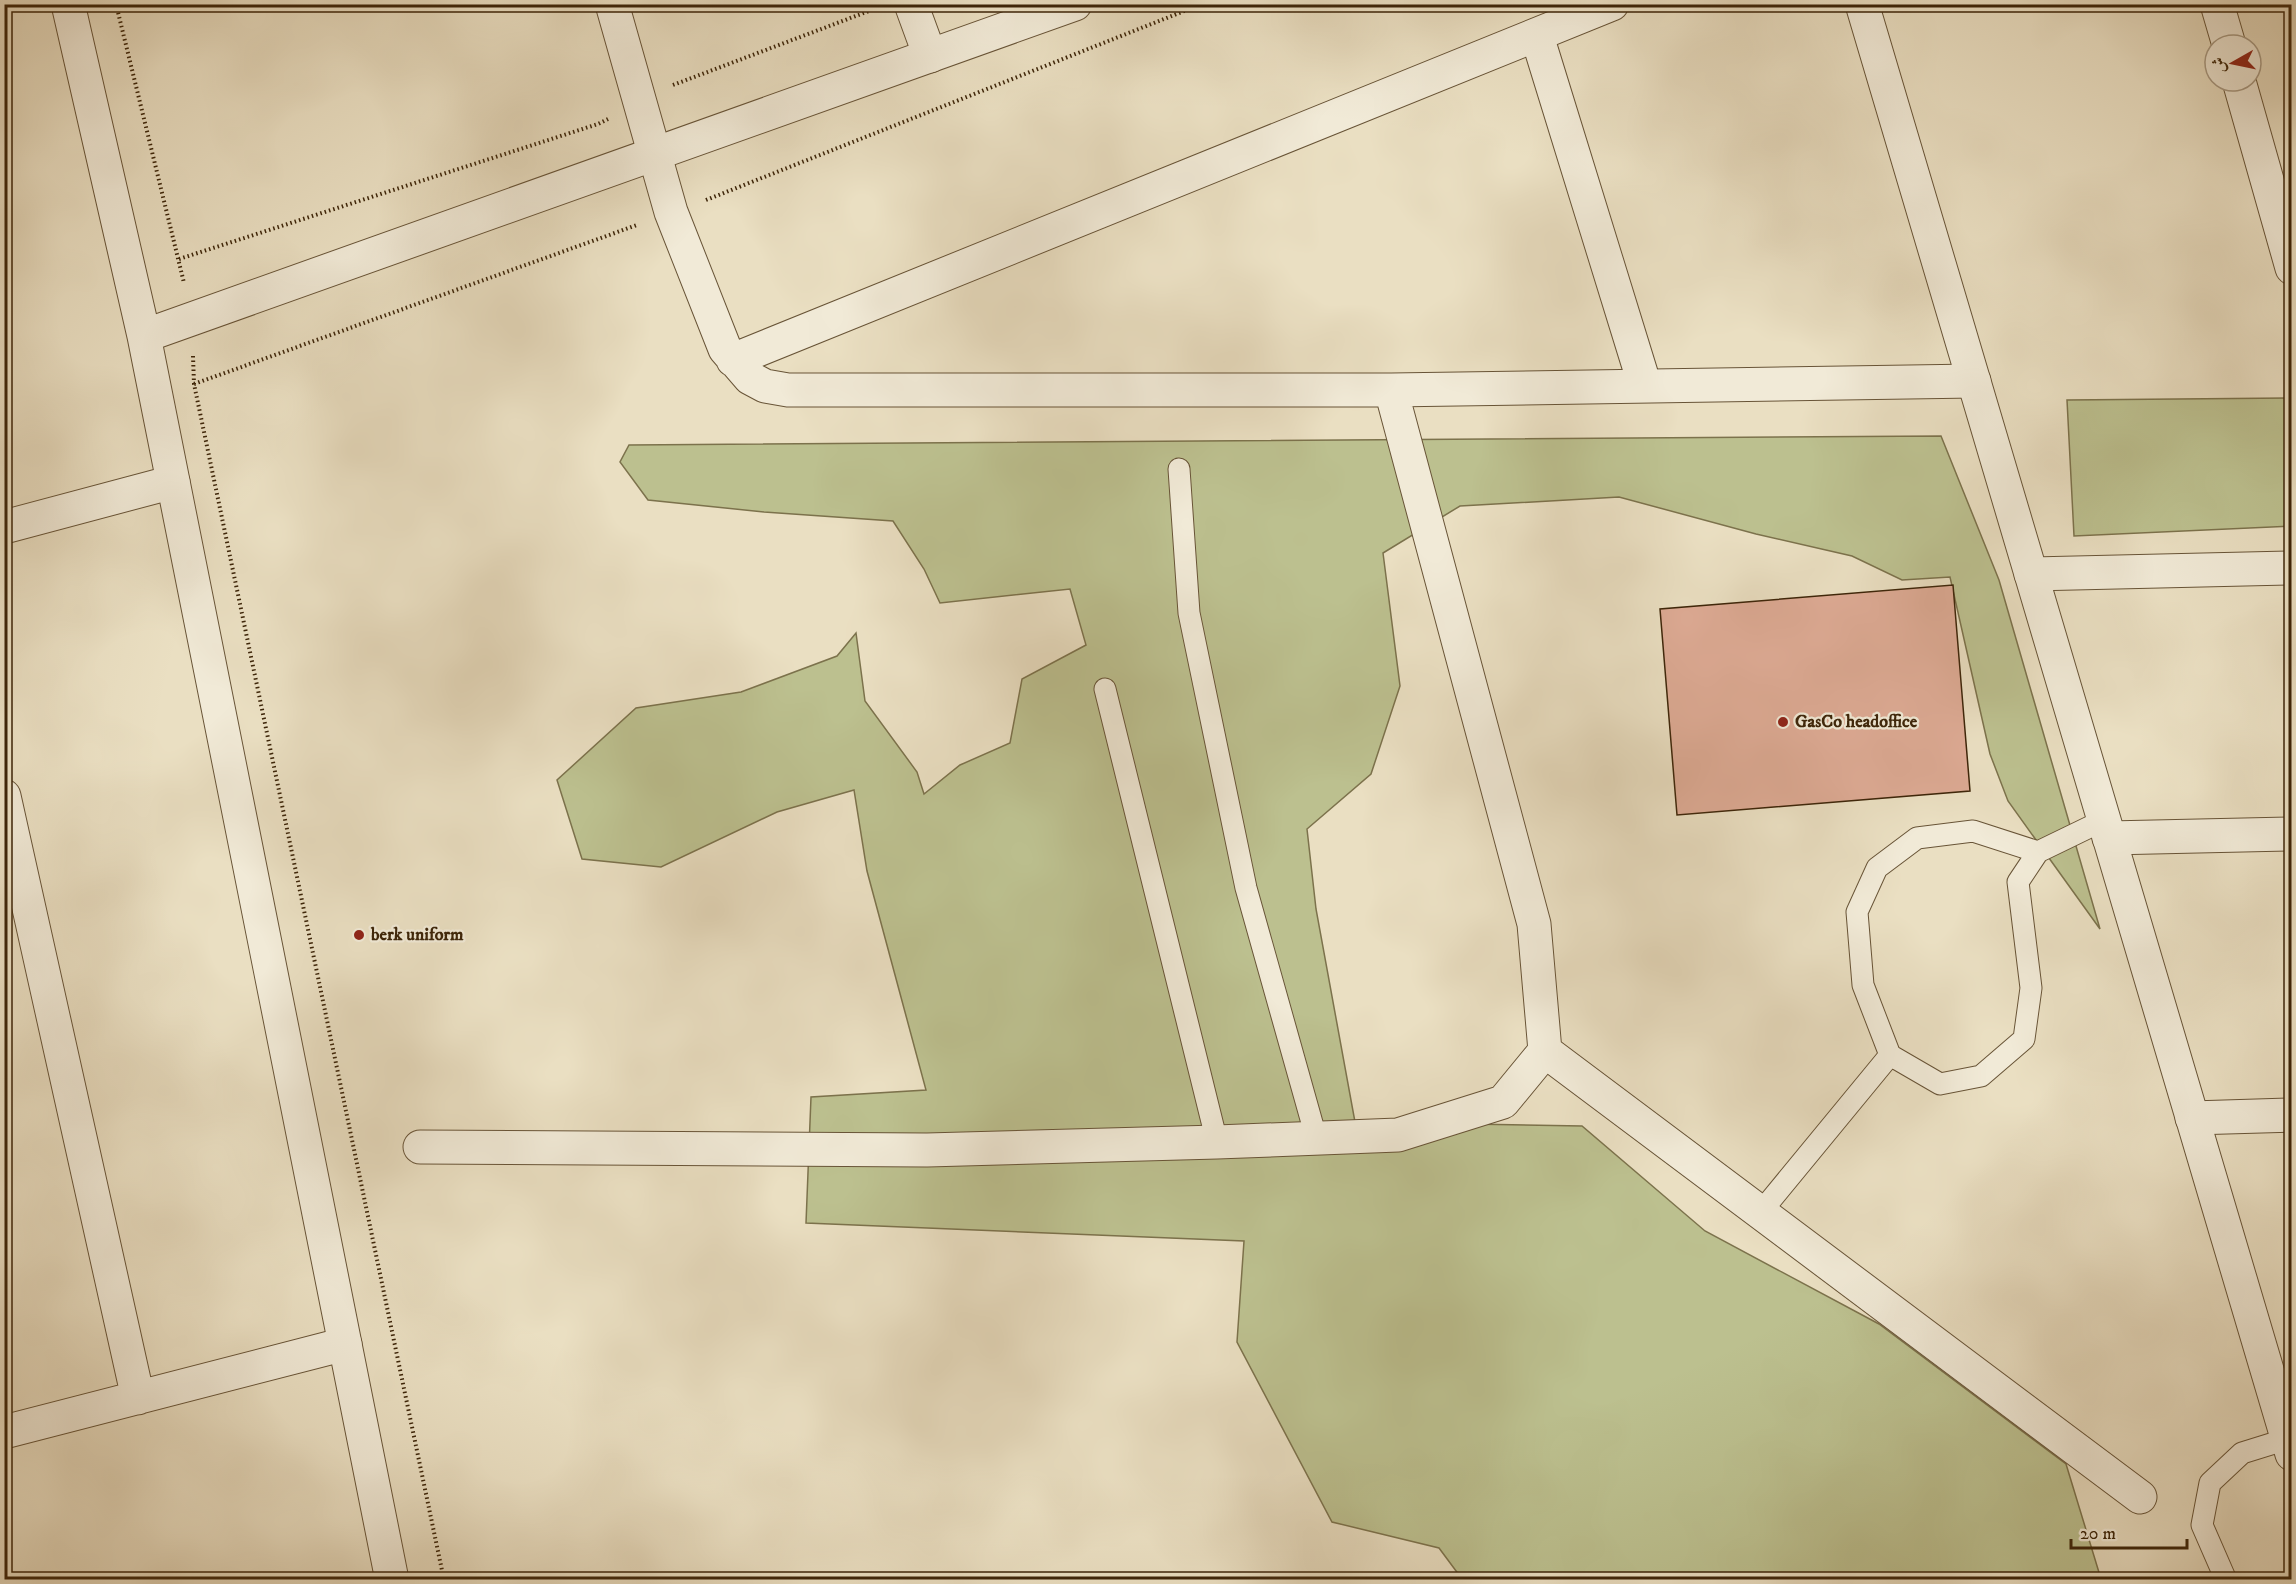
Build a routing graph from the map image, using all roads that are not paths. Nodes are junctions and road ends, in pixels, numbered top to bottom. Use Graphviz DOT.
graph roads {
  1 [pos="69,4"];
  2 [pos="612,4"];
  3 [pos="911,4"];
  4 [pos="1075,4"];
  5 [pos="1612,4"];
  6 [pos="1862,4"];
  7 [pos="2217,4"];
  8 [pos="2225,33"];
  9 [pos="1537,36"];
  10 [pos="930,56"];
  11 [pos="2242,93"];
  12 [pos="654,154"];
  13 [pos="2292,268"];
  14 [pos="144,336"];
  15 [pos="733,360"];
  16 [pos="1974,381"];
  17 [pos="1645,386"];
  18 [pos="1391,390"];
  19 [pos="1179,469"];
  20 [pos="173,482"];
  21 [pos="4,527"];
  22 [pos="2292,568"];
  23 [pos="2031,574"];
  24 [pos="1105,690"];
  25 [pos="4,796"];
  26 [pos="2106,829"];
  27 [pos="2292,834"];
  28 [pos="2038,852"];
  29 [pos="1545,1051"];
  30 [pos="1890,1055"];
  31 [pos="2292,1115"];
  32 [pos="2192,1118"];
  33 [pos="1316,1137"];
  34 [pos="1217,1142"];
  35 [pos="420,1147"];
  36 [pos="1760,1213"];
  37 [pos="345,1344"];
  38 [pos="2282,1386"];
  39 [pos="138,1398"];
  40 [pos="4,1432"];
  41 [pos="2289,1446"];
  42 [pos="2140,1497"];
  43 [pos="392,1580"];
  44 [pos="2226,1580"];
  1 -- 14 [label="street"];
  2 -- 12 [label="street"];
  3 -- 10 [label="street"];
  4 -- 10 [label="street"];
  5 -- 9 [label="street"];
  6 -- 16 [label="street"];
  7 -- 8 [label="street"];
  9 -- 15 [label="street"];
  9 -- 17 [label="street"];
  10 -- 12 [label="street"];
  11 -- 13 [label="street"];
  12 -- 14 [label="street"];
  12 -- 15 [label="street"];
  14 -- 20 [label="street"];
  15 -- 18 [label="street"];
  16 -- 17 [label="street"];
  16 -- 23 [label="street"];
  17 -- 18 [label="street"];
  18 -- 29 [label="street"];
  19 -- 33 [label="lane"];
  20 -- 21 [label="street"];
  20 -- 37 [label="street"];
  22 -- 23 [label="street"];
  23 -- 26 [label="street"];
  24 -- 34 [label="lane"];
  25 -- 39 [label="street"];
  26 -- 27 [label="street"];
  26 -- 28 [label="lane"];
  26 -- 32 [label="street"];
  28 -- 30 [label="lane"];
  28 -- 30 [label="lane"];
  29 -- 33 [label="street"];
  29 -- 36 [label="street"];
  30 -- 36 [label="lane"];
  31 -- 32 [label="street"];
  32 -- 38 [label="street"];
  33 -- 34 [label="street"];
  34 -- 35 [label="street"];
  36 -- 42 [label="street"];
  37 -- 39 [label="street"];
  37 -- 43 [label="street"];
  38 -- 41 [label="street"];
  39 -- 40 [label="street"];
  41 -- 44 [label="lane"];
}
